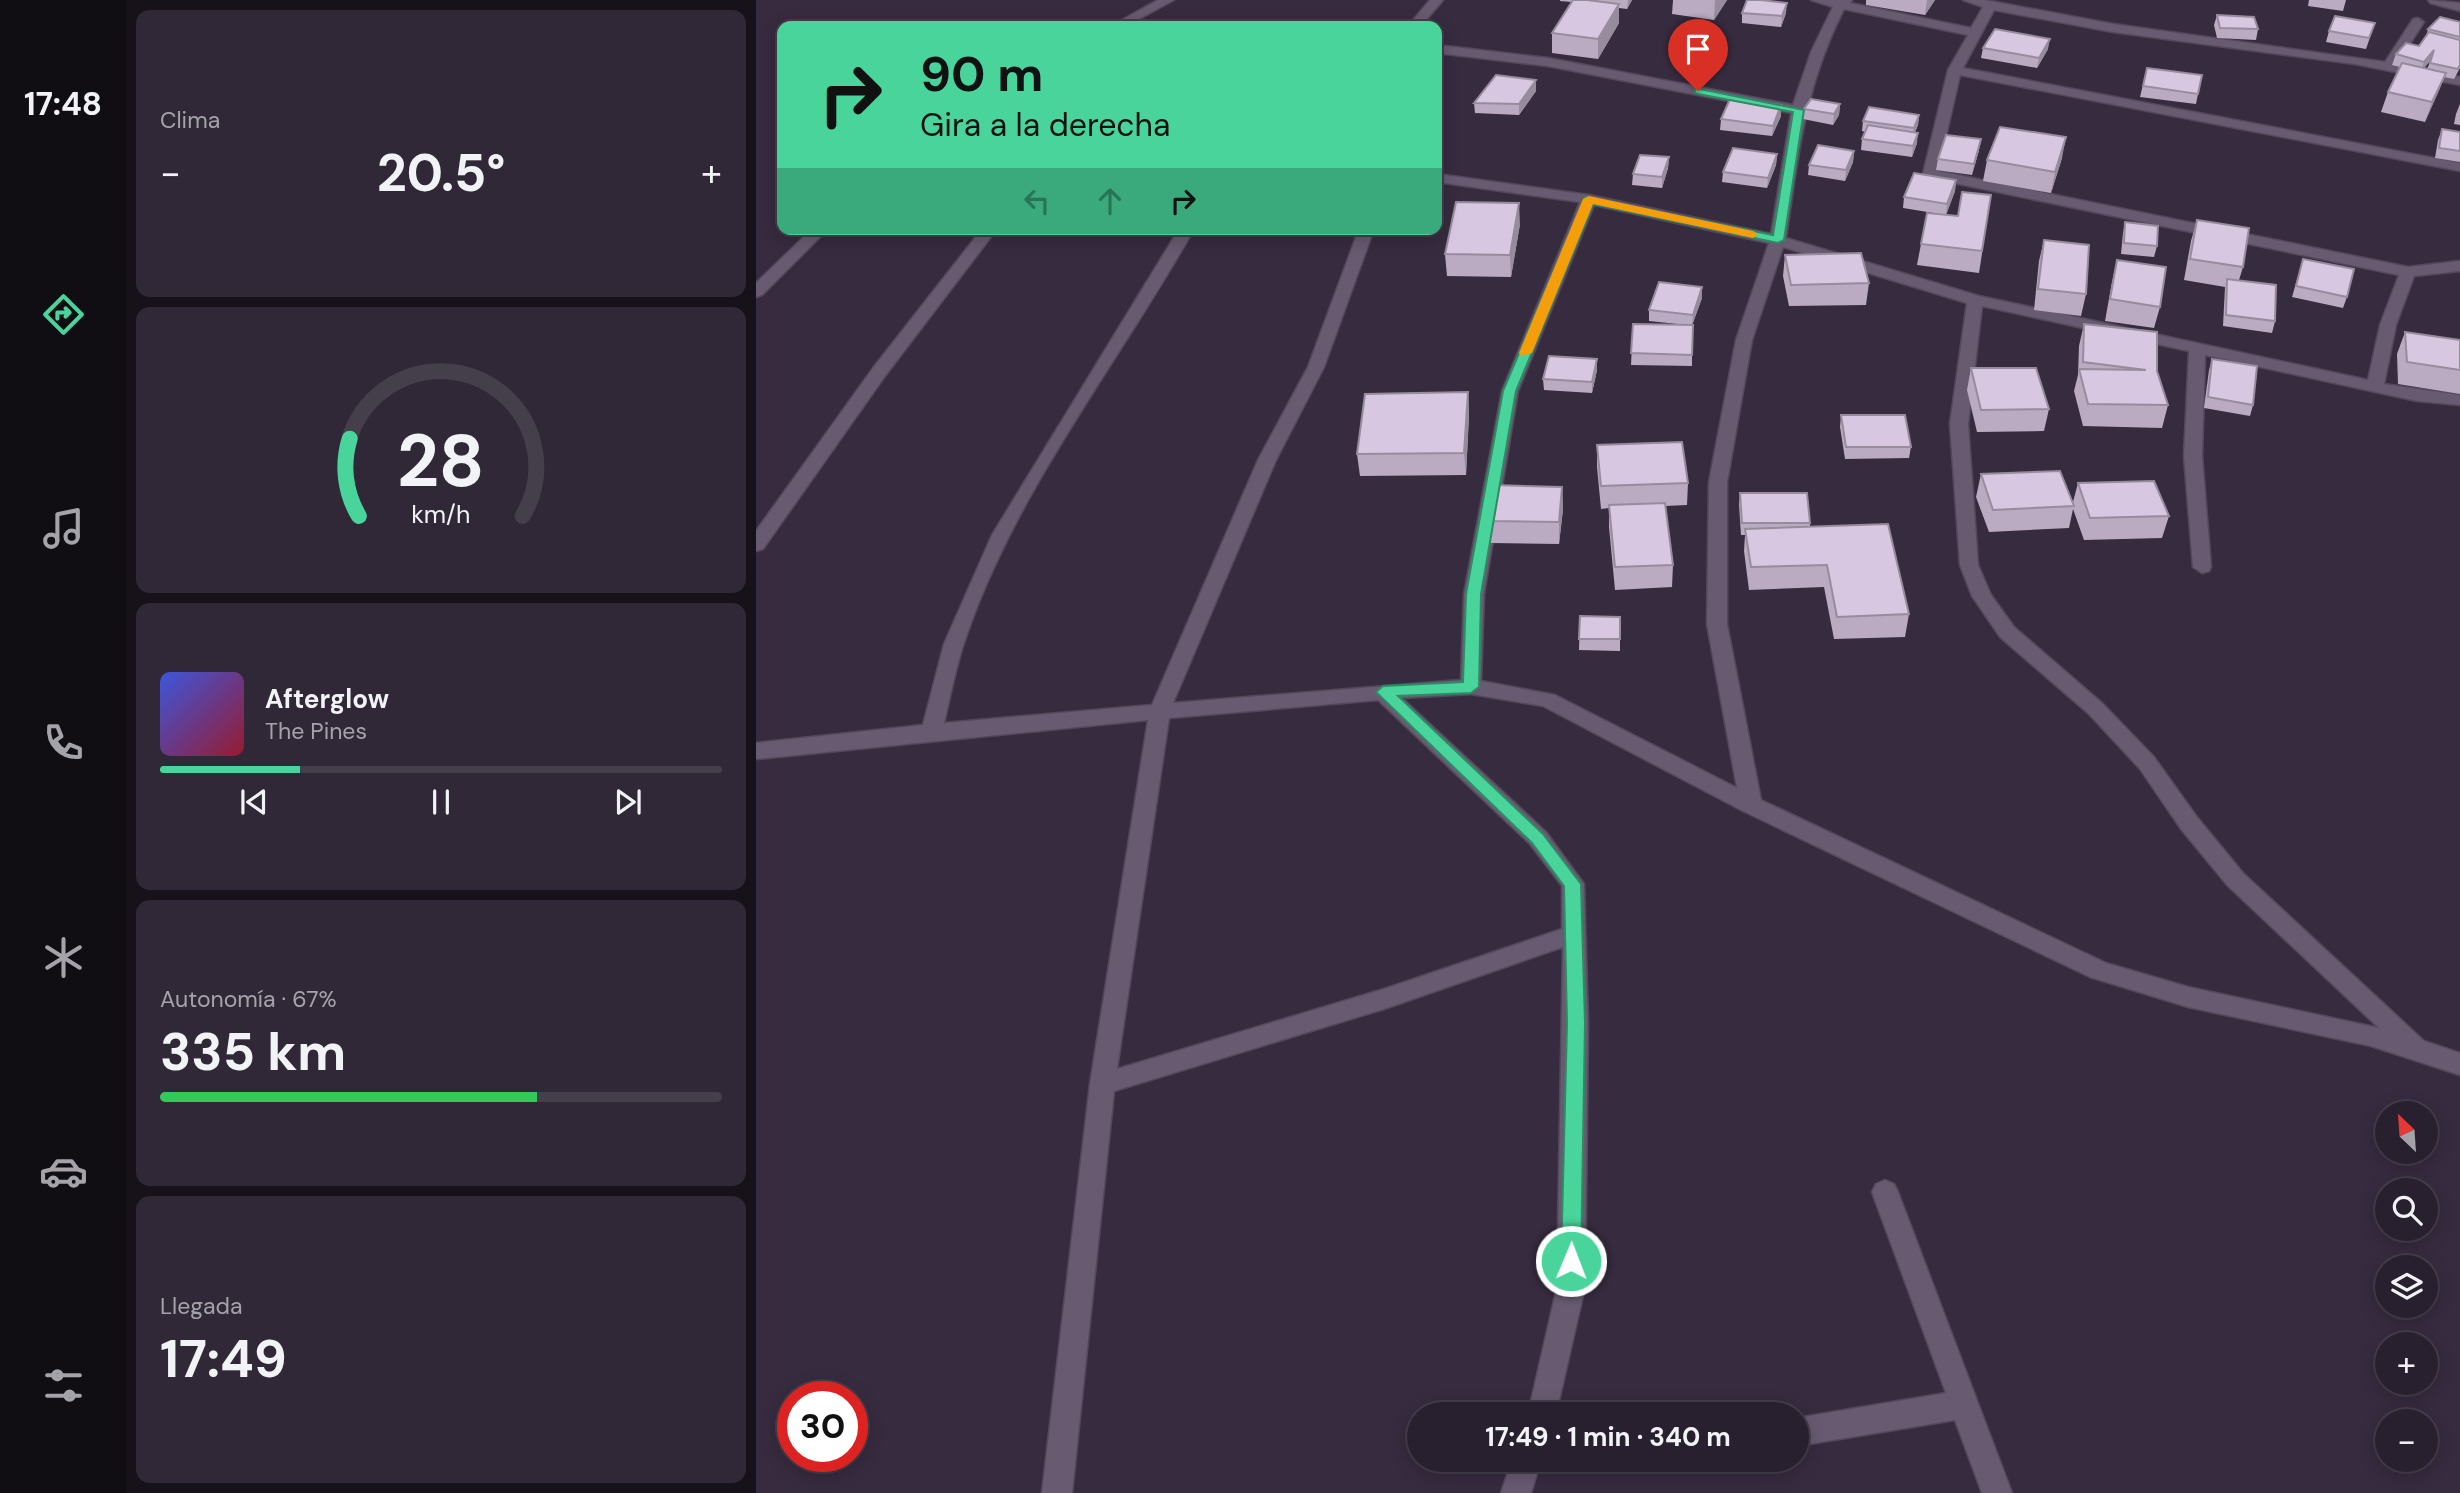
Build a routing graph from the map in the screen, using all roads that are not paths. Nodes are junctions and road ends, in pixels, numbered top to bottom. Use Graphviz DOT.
graph roads {
  1 [pos="1168,0"];
  2 [pos="1437,0"];
  3 [pos="1817,0"];
  4 [pos="1969,0"];
  5 [pos="2434,0"];
  6 [pos="1843,2"];
  7 [pos="1990,5"];
  8 [pos="2460,7"];
  9 [pos="1127,21"];
  10 [pos="1418,21"];
  11 [pos="2418,22"];
  12 [pos="1976,33"];
  13 [pos="1442,50"];
  14 [pos="2389,66"];
  15 [pos="1955,70"];
  16 [pos="2460,81"];
  17 [pos="1798,110"];
  18 [pos="2460,167"];
  19 [pos="1442,179"];
  20 [pos="1589,199"];
  21 [pos="815,235"];
  22 [pos="985,235"];
  23 [pos="1184,235"];
  24 [pos="1365,235"];
  25 [pos="1778,240"];
  26 [pos="2460,266"];
  27 [pos="2408,272"];
  28 [pos="756,292"];
  29 [pos="1975,300"];
  30 [pos="2197,348"];
  31 [pos="2375,387"];
  32 [pos="2460,400"];
  33 [pos="756,545"];
  34 [pos="2202,567"];
  35 [pos="1471,687"];
  36 [pos="1383,692"];
  37 [pos="1159,713"];
  38 [pos="932,732"];
  39 [pos="756,751"];
  40 [pos="1751,806"];
  41 [pos="1574,934"];
  42 [pos="2414,1045"];
  43 [pos="2460,1064"];
  44 [pos="1102,1084"];
  45 [pos="1885,1192"];
  46 [pos="1545,1402"];
  47 [pos="1963,1404"];
  48 [pos="1809,1430"];
  49 [pos="1523,1472"];
  50 [pos="1057,1493"];
  51 [pos="1516,1493"];
  52 [pos="1997,1493"];
  1 -- 9 [label="street"];
  2 -- 10 [label="street"];
  3 -- 6 [label="street"];
  4 -- 7 [label="street"];
  5 -- 8 [label="street"];
  6 -- 12 [label="street"];
  6 -- 17 [label="street"];
  7 -- 12 [label="street"];
  7 -- 14 [label="street"];
  11 -- 14 [label="street"];
  12 -- 15 [label="street"];
  13 -- 17 [label="street"];
  14 -- 16 [label="street"];
  15 -- 18 [label="street"];
  15 -- 27 [label="street"];
  17 -- 25 [label="street"];
  19 -- 20 [label="street"];
  20 -- 25 [label="street"];
  20 -- 35 [label="street"];
  21 -- 28 [label="street"];
  22 -- 33 [label="street"];
  23 -- 38 [label="street"];
  24 -- 37 [label="street"];
  25 -- 29 [label="street"];
  25 -- 40 [label="street"];
  26 -- 27 [label="street"];
  27 -- 31 [label="street"];
  29 -- 30 [label="street"];
  29 -- 42 [label="street"];
  30 -- 31 [label="street"];
  30 -- 34 [label="street"];
  31 -- 32 [label="street"];
  35 -- 36 [label="street"];
  35 -- 40 [label="street"];
  36 -- 37 [label="street"];
  36 -- 41 [label="street"];
  37 -- 38 [label="street"];
  37 -- 44 [label="street"];
  38 -- 39 [label="street"];
  40 -- 42 [label="street"];
  41 -- 44 [label="street"];
  41 -- 46 [label="street"];
  42 -- 43 [label="street"];
  44 -- 50 [label="street"];
  45 -- 47 [label="street"];
  47 -- 48 [label="street"];
  47 -- 52 [label="street"];
  49 -- 51 [label="street"];
}
